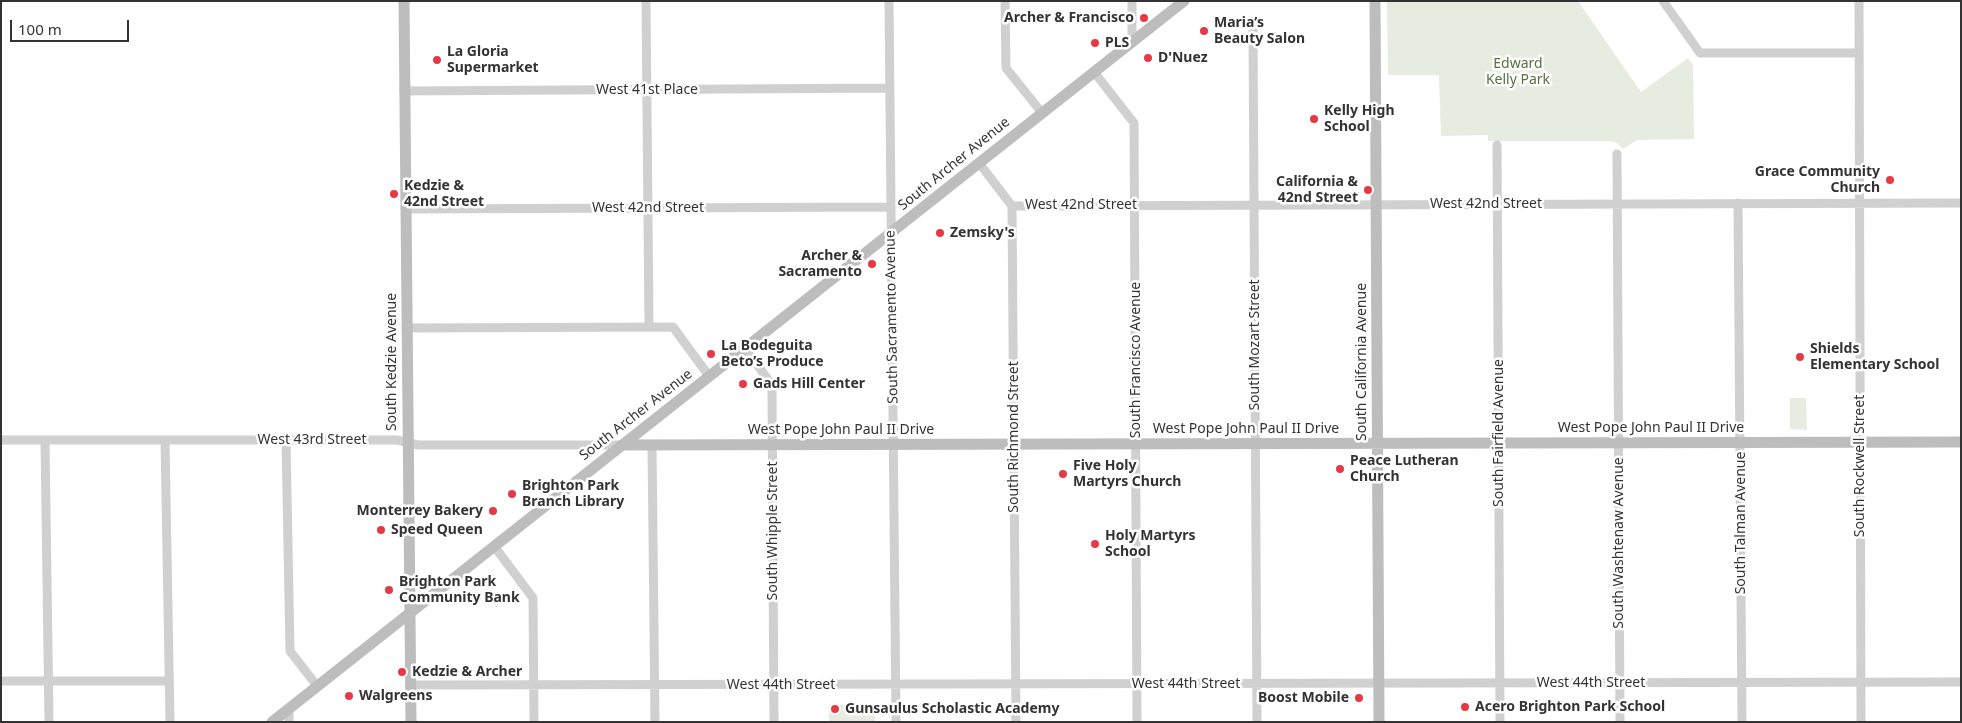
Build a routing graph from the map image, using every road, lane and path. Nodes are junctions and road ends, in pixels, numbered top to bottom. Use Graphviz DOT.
graph roads {
  1 [pos="404,1"];
  2 [pos="646,1"];
  3 [pos="889,1"];
  4 [pos="1005,1"];
  5 [pos="1132,1"];
  6 [pos="1184,1"];
  7 [pos="1375,1"];
  8 [pos="1663,1"];
  9 [pos="1859,1"];
  10 [pos="1253,29"];
  11 [pos="1132,42"];
  12 [pos="1859,53"];
  13 [pos="1094,72"];
  14 [pos="890,88"];
  15 [pos="647,90"];
  16 [pos="404,91"];
  17 [pos="1042,113"];
  18 [pos="1497,145"];
  19 [pos="1618,154"];
  20 [pos="979,163"];
  21 [pos="1738,203"];
  22 [pos="1860,203"];
  23 [pos="1961,203"];
  24 [pos="1376,204"];
  25 [pos="1497,204"];
  26 [pos="1618,204"];
  27 [pos="1135,205"];
  28 [pos="1254,205"];
  29 [pos="1012,206"];
  30 [pos="890,207"];
  31 [pos="405,208"];
  32 [pos="649,208"];
  33 [pos="891,234"];
  34 [pos="649,327"];
  35 [pos="406,328"];
  36 [pos="745,348"];
  37 [pos="710,376"];
  38 [pos="1,440"];
  39 [pos="45,440"];
  40 [pos="165,440"];
  41 [pos="286,440"];
  42 [pos="1740,442"];
  43 [pos="1860,442"];
  44 [pos="1961,442"];
  45 [pos="407,443"];
  46 [pos="1378,443"];
  47 [pos="1498,443"];
  48 [pos="1618,443"];
  49 [pos="894,444"];
  50 [pos="1014,444"];
  51 [pos="1136,444"];
  52 [pos="1256,444"];
  53 [pos="622,445"];
  54 [pos="652,445"];
  55 [pos="772,445"];
  56 [pos="494,546"];
  57 [pos="409,614"];
  58 [pos="1,681"];
  59 [pos="48,681"];
  60 [pos="169,681"];
  61 [pos="1620,682"];
  62 [pos="1742,682"];
  63 [pos="1861,682"];
  64 [pos="1961,682"];
  65 [pos="1257,683"];
  66 [pos="1379,683"];
  67 [pos="1500,683"];
  68 [pos="896,684"];
  69 [pos="1016,684"];
  70 [pos="1137,684"];
  71 [pos="533,685"];
  72 [pos="654,685"];
  73 [pos="774,685"];
  74 [pos="317,686"];
  75 [pos="410,686"];
  76 [pos="289,708"];
  77 [pos="48,722"];
  78 [pos="170,722"];
  79 [pos="272,722"];
  80 [pos="289,722"];
  81 [pos="411,722"];
  82 [pos="534,722"];
  83 [pos="655,722"];
  84 [pos="774,722"];
  85 [pos="896,722"];
  86 [pos="1016,722"];
  87 [pos="1138,722"];
  88 [pos="1258,722"];
  89 [pos="1379,722"];
  90 [pos="1500,722"];
  91 [pos="1620,722"];
  92 [pos="1742,722"];
  93 [pos="1861,722"];
  1 -- 16 [label="main road, South Kedzie Avenue"];
  2 -- 15 [label="street"];
  3 -- 14 [label="street, South Sacramento Avenue"];
  4 -- 17 [label="street"];
  5 -- 11 [label="street"];
  6 -- 11 [label="main road, South Archer Avenue"];
  7 -- 24 [label="main road, South California Avenue"];
  8 -- 12 [label="street"];
  9 -- 12 [label="street, South Rockwell Street"];
  10 -- 28 [label="street, South Mozart Street"];
  11 -- 13 [label="main road, South Archer Avenue"];
  12 -- 22 [label="street, South Rockwell Street"];
  13 -- 17 [label="main road, South Archer Avenue"];
  13 -- 27 [label="street, South Francisco Avenue"];
  14 -- 15 [label="street, West 41st Place"];
  14 -- 30 [label="street, South Sacramento Avenue"];
  15 -- 16 [label="street, West 41st Place"];
  15 -- 32 [label="street"];
  16 -- 31 [label="main road, South Kedzie Avenue"];
  17 -- 20 [label="main road, South Archer Avenue"];
  18 -- 25 [label="street, South Fairfield Avenue"];
  19 -- 26 [label="street, South Washtenaw Avenue"];
  20 -- 29 [label="street"];
  20 -- 33 [label="main road, South Archer Avenue"];
  21 -- 22 [label="street, West 42nd Street"];
  21 -- 26 [label="street, West 42nd Street"];
  21 -- 42 [label="street, South Talman Avenue"];
  22 -- 23 [label="street, West 42nd Street"];
  22 -- 43 [label="street, South Rockwell Street"];
  24 -- 25 [label="street, West 42nd Street"];
  24 -- 28 [label="street, West 42nd Street"];
  24 -- 46 [label="main road, South California Avenue"];
  25 -- 26 [label="street, West 42nd Street"];
  25 -- 47 [label="street, South Fairfield Avenue"];
  26 -- 48 [label="street, South Washtenaw Avenue"];
  27 -- 28 [label="street, West 42nd Street"];
  27 -- 29 [label="street, West 42nd Street"];
  27 -- 51 [label="street, South Francisco Avenue"];
  28 -- 52 [label="street, South Mozart Street"];
  29 -- 50 [label="street, South Richmond Street"];
  30 -- 32 [label="street, West 42nd Street"];
  30 -- 33 [label="street, South Sacramento Avenue"];
  31 -- 32 [label="street, West 42nd Street"];
  31 -- 35 [label="main road, South Kedzie Avenue"];
  32 -- 34 [label="street"];
  33 -- 36 [label="main road, South Archer Avenue"];
  33 -- 49 [label="street, South Sacramento Avenue"];
  34 -- 35 [label="street"];
  34 -- 37 [label="street"];
  35 -- 45 [label="main road, South Kedzie Avenue"];
  36 -- 37 [label="main road, South Archer Avenue"];
  36 -- 55 [label="street, South Whipple Street"];
  37 -- 53 [label="main road, South Archer Avenue"];
  38 -- 39 [label="street, West 43rd Street"];
  39 -- 40 [label="street, West 43rd Street"];
  39 -- 59 [label="street"];
  40 -- 41 [label="street, West 43rd Street"];
  40 -- 60 [label="street"];
  41 -- 45 [label="street, West 43rd Street"];
  41 -- 74 [label="street"];
  42 -- 43 [label="main road, West Pope John Paul II Drive"];
  42 -- 48 [label="main road, West Pope John Paul II Drive"];
  42 -- 62 [label="street, South Talman Avenue"];
  43 -- 44 [label="main road, West Pope John Paul II Drive"];
  43 -- 63 [label="street, South Rockwell Street"];
  45 -- 53 [label="street, West 43rd Street"];
  45 -- 57 [label="main road, South Kedzie Avenue"];
  46 -- 47 [label="main road, West Pope John Paul II Drive"];
  46 -- 52 [label="main road, West Pope John Paul II Drive"];
  46 -- 66 [label="main road, South California Avenue"];
  47 -- 48 [label="main road, West Pope John Paul II Drive"];
  47 -- 67 [label="street, South Fairfield Avenue"];
  48 -- 61 [label="street, South Washtenaw Avenue"];
  49 -- 50 [label="main road, West Pope John Paul II Drive"];
  49 -- 55 [label="main road, West Pope John Paul II Drive"];
  49 -- 68 [label="street, South Sacramento Avenue"];
  50 -- 51 [label="main road, West Pope John Paul II Drive"];
  50 -- 69 [label="street, South Richmond Street"];
  51 -- 52 [label="main road, West Pope John Paul II Drive"];
  51 -- 70 [label="street, South Francisco Avenue"];
  52 -- 65 [label="street, South Mozart Street"];
  53 -- 54 [label="main road, West Pope John Paul II Drive"];
  53 -- 56 [label="main road, South Archer Avenue"];
  54 -- 55 [label="main road, West Pope John Paul II Drive"];
  54 -- 72 [label="street"];
  55 -- 73 [label="street, South Whipple Street"];
  56 -- 57 [label="main road, South Archer Avenue"];
  56 -- 71 [label="street"];
  57 -- 74 [label="main road, South Archer Avenue"];
  57 -- 75 [label="main road, South Kedzie Avenue"];
  58 -- 59 [label="street"];
  59 -- 60 [label="street"];
  59 -- 77 [label="street"];
  60 -- 78 [label="street"];
  61 -- 62 [label="street, West 44th Street"];
  61 -- 67 [label="street, West 44th Street"];
  61 -- 91 [label="street, South Washtenaw Avenue"];
  62 -- 63 [label="street, West 44th Street"];
  62 -- 92 [label="street, South Talman Avenue"];
  63 -- 64 [label="street, West 44th Street"];
  63 -- 93 [label="street, South Rockwell Street"];
  65 -- 66 [label="street, West 44th Street"];
  65 -- 70 [label="street, West 44th Street"];
  65 -- 88 [label="street, South Mozart Street"];
  66 -- 67 [label="street, West 44th Street"];
  66 -- 89 [label="main road, South California Avenue"];
  67 -- 90 [label="street, South Fairfield Avenue"];
  68 -- 69 [label="street, West 44th Street"];
  68 -- 73 [label="street, West 44th Street"];
  68 -- 85 [label="street, South Sacramento Avenue"];
  69 -- 70 [label="street, West 44th Street"];
  69 -- 86 [label="street, South Richmond Street"];
  70 -- 87 [label="street, South Francisco Avenue"];
  71 -- 72 [label="street, West 44th Street"];
  71 -- 75 [label="street, West 44th Street"];
  71 -- 82 [label="street"];
  72 -- 73 [label="street, West 44th Street"];
  72 -- 83 [label="street"];
  73 -- 84 [label="street, South Whipple Street"];
  74 -- 76 [label="main road, South Archer Avenue"];
  75 -- 81 [label="main road, South Kedzie Avenue"];
  76 -- 79 [label="main road, South Archer Avenue"];
  76 -- 80 [label="street"];
}
